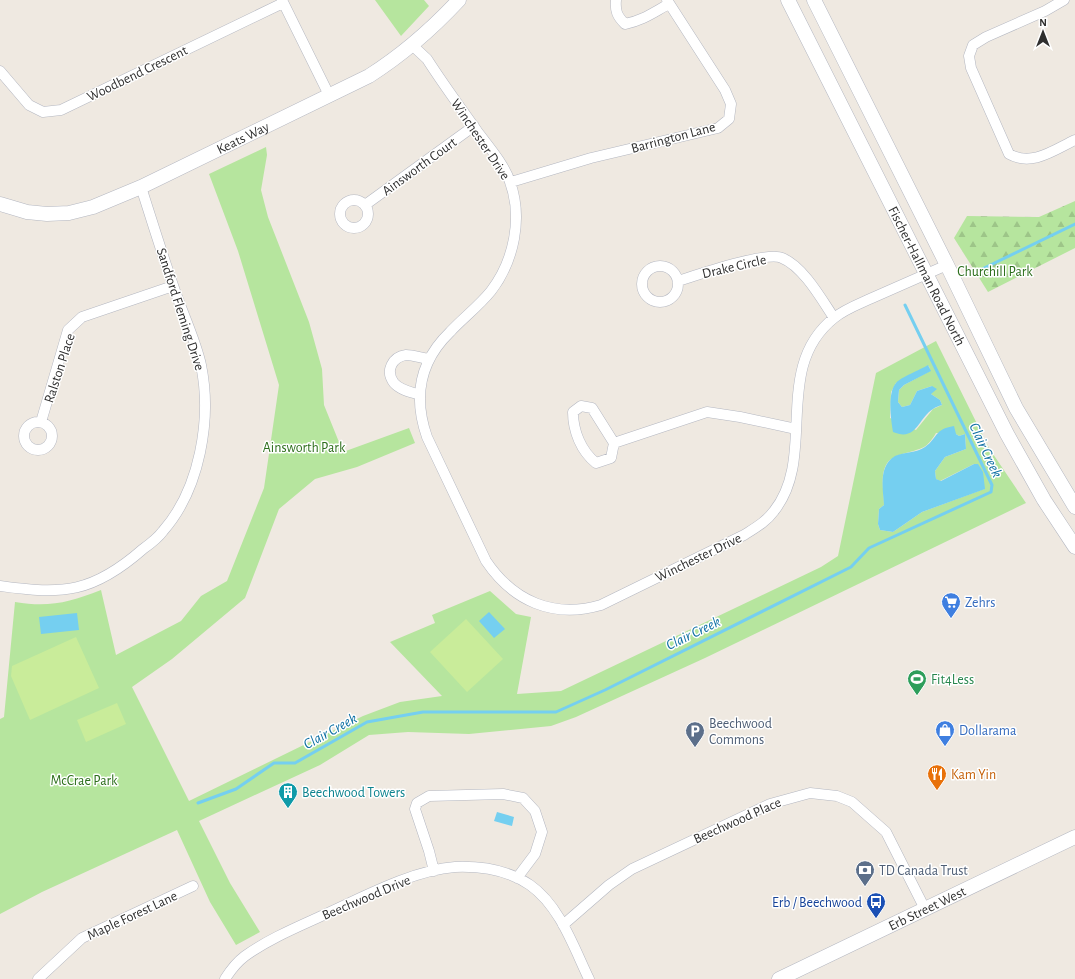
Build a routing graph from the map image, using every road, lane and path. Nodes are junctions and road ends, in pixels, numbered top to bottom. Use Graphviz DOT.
graph roads {
  1 [pos="459,0"];
  2 [pos="616,0"];
  3 [pos="788,0"];
  4 [pos="814,0"];
  5 [pos="1064,0"];
  6 [pos="282,1"];
  7 [pos="668,2"];
  8 [pos="412,45"];
  9 [pos="0,71"];
  10 [pos="329,95"];
  11 [pos="474,126"];
  12 [pos="1075,140"];
  13 [pos="511,182"];
  14 [pos="140,187"];
  15 [pos="0,204"];
  16 [pos="365,205"];
  17 [pos="947,265"];
  18 [pos="926,274"];
  19 [pos="678,280"];
  20 [pos="173,286"];
  21 [pos="834,318"];
  22 [pos="428,359"];
  23 [pos="420,395"];
  24 [pos="41,422"];
  25 [pos="796,429"];
  26 [pos="614,443"];
  27 [pos="1075,507"];
  28 [pos="1075,547"];
  29 [pos="0,586"];
  30 [pos="1075,837"];
  31 [pos="434,871"];
  32 [pos="517,878"];
  33 [pos="193,886"];
  34 [pos="925,909"];
  35 [pos="563,925"];
  36 [pos="38,979"];
  37 [pos="225,979"];
  38 [pos="589,979"];
  39 [pos="779,979"];
  1 -- 8 [label="main road, Keats Way"];
  2 -- 7 [label="street, Barrington Lane"];
  3 -- 18 [label="main road, Fischer-Hallman Road North"];
  4 -- 17 [label="main road, Fischer-Hallman Road North"];
  5 -- 12 [label="street"];
  6 -- 9 [label="street, Woodbend Crescent"];
  6 -- 10 [label="street, Woodbend Crescent"];
  7 -- 13 [label="street, Barrington Lane"];
  8 -- 10 [label="main road, Keats Way"];
  8 -- 11 [label="street, Winchester Drive"];
  10 -- 14 [label="main road, Keats Way"];
  11 -- 13 [label="street, Winchester Drive"];
  11 -- 16 [label="street, Ainsworth Court"];
  13 -- 22 [label="street, Winchester Drive"];
  14 -- 15 [label="main road, Keats Way"];
  14 -- 20 [label="street, Sandford Fleming Drive"];
  17 -- 18 [label="street, Winchester Drive"];
  17 -- 27 [label="main road, Fischer-Hallman Road North"];
  18 -- 21 [label="street, Winchester Drive"];
  18 -- 28 [label="main road, Fischer-Hallman Road North"];
  19 -- 21 [label="street, Drake Circle"];
  20 -- 24 [label="street, Ralston Place"];
  20 -- 29 [label="street, Sandford Fleming Drive"];
  21 -- 25 [label="street, Winchester Drive"];
  22 -- 23 [label="street, Winchester Drive"];
  22 -- 23 [label="street"];
  23 -- 25 [label="street, Winchester Drive"];
  25 -- 26 [label="street"];
  26 -- 26 [label="street"];
  30 -- 34 [label="main road, Erb Street West"];
  31 -- 32 [label="street, Beechwood Drive"];
  31 -- 32 [label="street"];
  31 -- 37 [label="street, Beechwood Drive"];
  32 -- 35 [label="street, Beechwood Drive"];
  33 -- 36 [label="street, Maple Forest Lane"];
  34 -- 35 [label="street, Beechwood Place"];
  34 -- 39 [label="main road, Erb Street West"];
  35 -- 38 [label="street, Beechwood Drive"];
}
